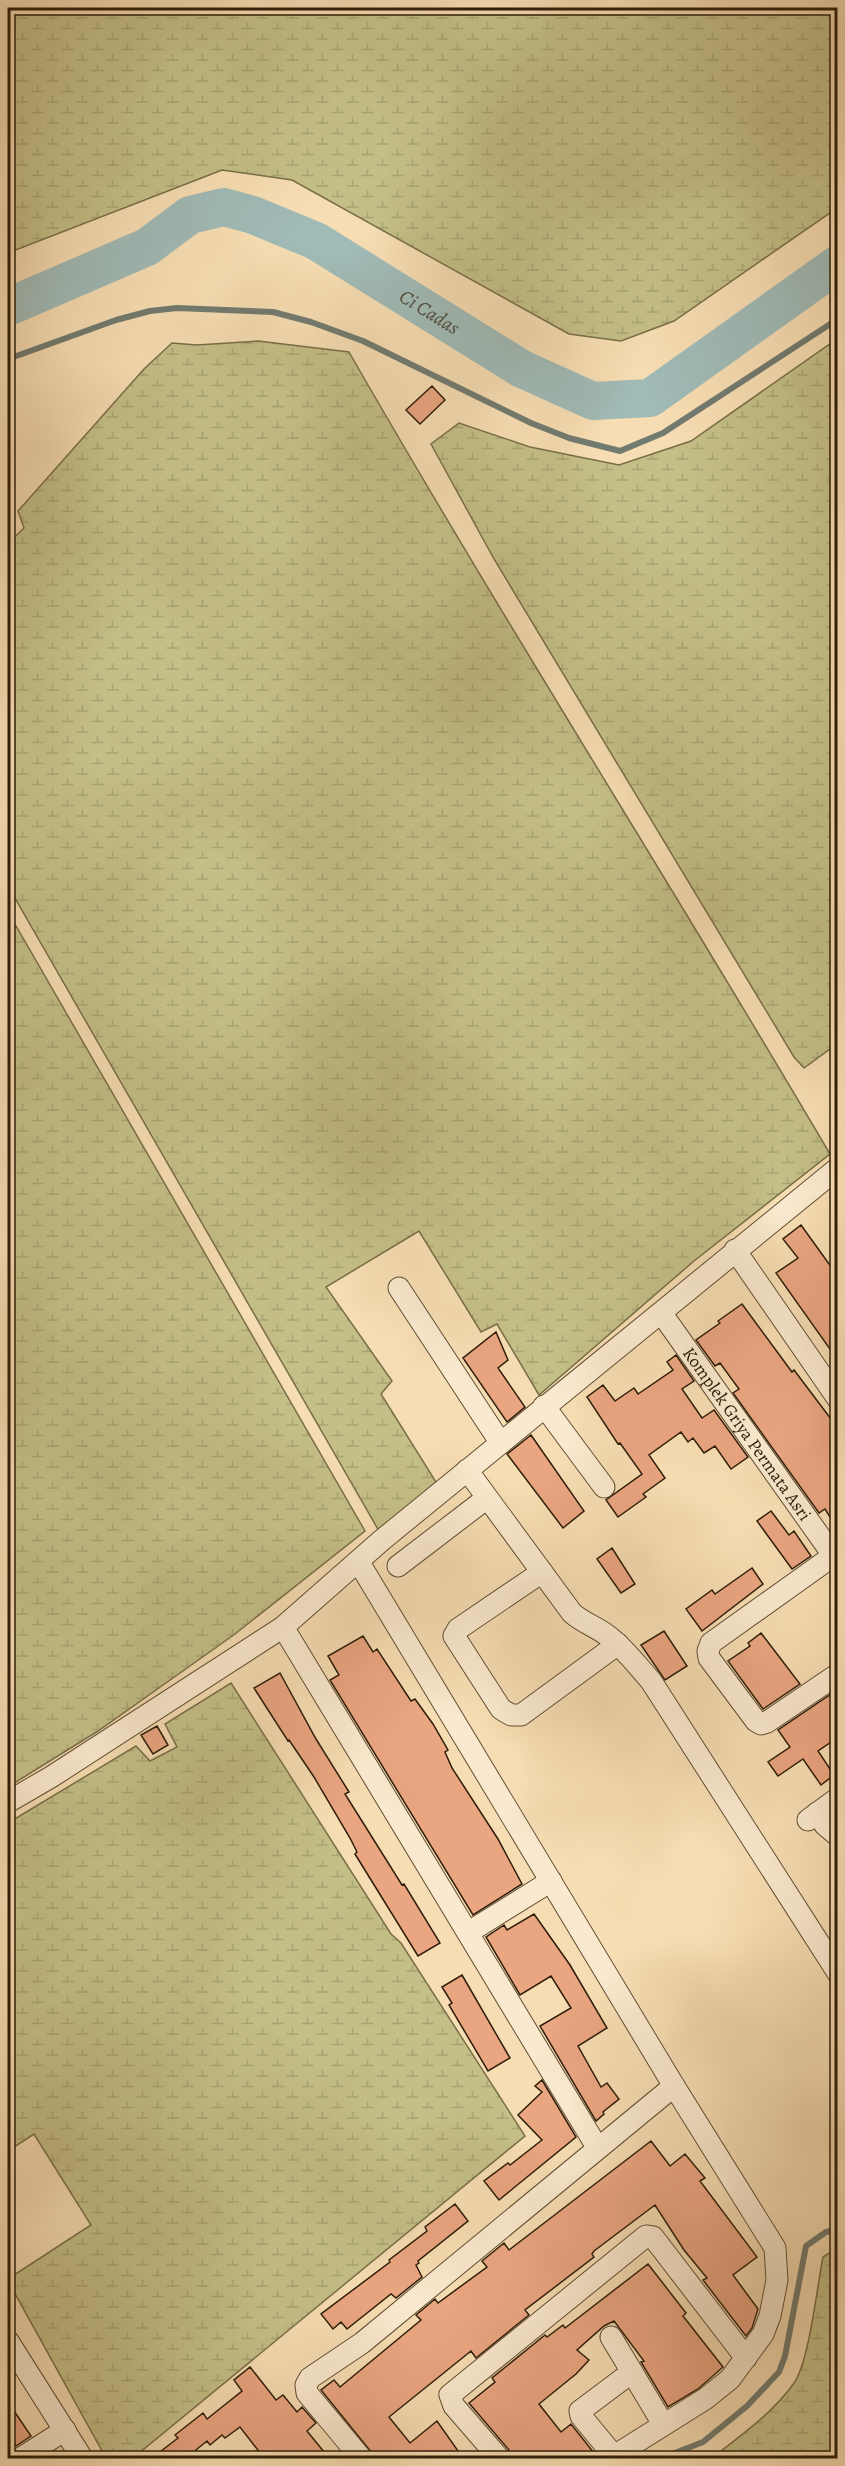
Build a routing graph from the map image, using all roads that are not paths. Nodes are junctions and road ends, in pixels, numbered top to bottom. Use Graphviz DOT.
graph roads {
  1 [pos="837,1168"];
  2 [pos="735,1250"];
  3 [pos="399,1288"];
  4 [pos="662,1314"];
  5 [pos="837,1398"];
  6 [pos="544,1406"];
  7 [pos="500,1442"];
  8 [pos="467,1470"];
  9 [pos="604,1487"];
  10 [pos="487,1498"];
  11 [pos="835,1559"];
  12 [pos="358,1561"];
  13 [pos="398,1566"];
  14 [pos="542,1572"];
  15 [pos="283,1627"];
  16 [pos="618,1644"];
  17 [pos="837,1674"];
  18 [pos="837,1798"];
  19 [pos="8,1802"];
  20 [pos="837,1836"];
  21 [pos="551,1881"];
  22 [pos="469,1932"];
  23 [pos="837,1972"];
  24 [pos="674,2086"];
  25 [pos="597,2147"];
  26 [pos="611,2337"];
  27 [pos="8,2341"];
  28 [pos="746,2358"];
  29 [pos="632,2372"];
  30 [pos="663,2424"];
  31 [pos="65,2430"];
  32 [pos="612,2457"];
  33 [pos="21,2458"];
  34 [pos="82,2458"];
  35 [pos="361,2458"];
  36 [pos="499,2458"];
  1 -- 2 [label="street"];
  2 -- 4 [label="street"];
  2 -- 5 [label="street"];
  3 -- 7 [label="street"];
  4 -- 6 [label="street"];
  4 -- 11 [label="street, Komplek Griya Permata Asri"];
  6 -- 7 [label="street"];
  6 -- 9 [label="street"];
  7 -- 8 [label="street"];
  8 -- 10 [label="street"];
  8 -- 12 [label="street"];
  10 -- 13 [label="street"];
  10 -- 14 [label="street"];
  11 -- 17 [label="street, Komplek Griya Permata Asri"];
  12 -- 15 [label="street"];
  12 -- 21 [label="street"];
  14 -- 16 [label="street"];
  14 -- 16 [label="street"];
  15 -- 19 [label="street"];
  15 -- 22 [label="street"];
  16 -- 23 [label="street"];
  18 -- 20 [label="street"];
  21 -- 22 [label="street"];
  21 -- 24 [label="street"];
  22 -- 25 [label="street"];
  24 -- 25 [label="street"];
  24 -- 28 [label="street"];
  25 -- 35 [label="street"];
  26 -- 29 [label="street"];
  27 -- 31 [label="street"];
  28 -- 30 [label="street"];
  28 -- 36 [label="street"];
  29 -- 30 [label="street"];
  29 -- 32 [label="street"];
  30 -- 32 [label="street"];
  31 -- 33 [label="street"];
  31 -- 34 [label="street"];
}
